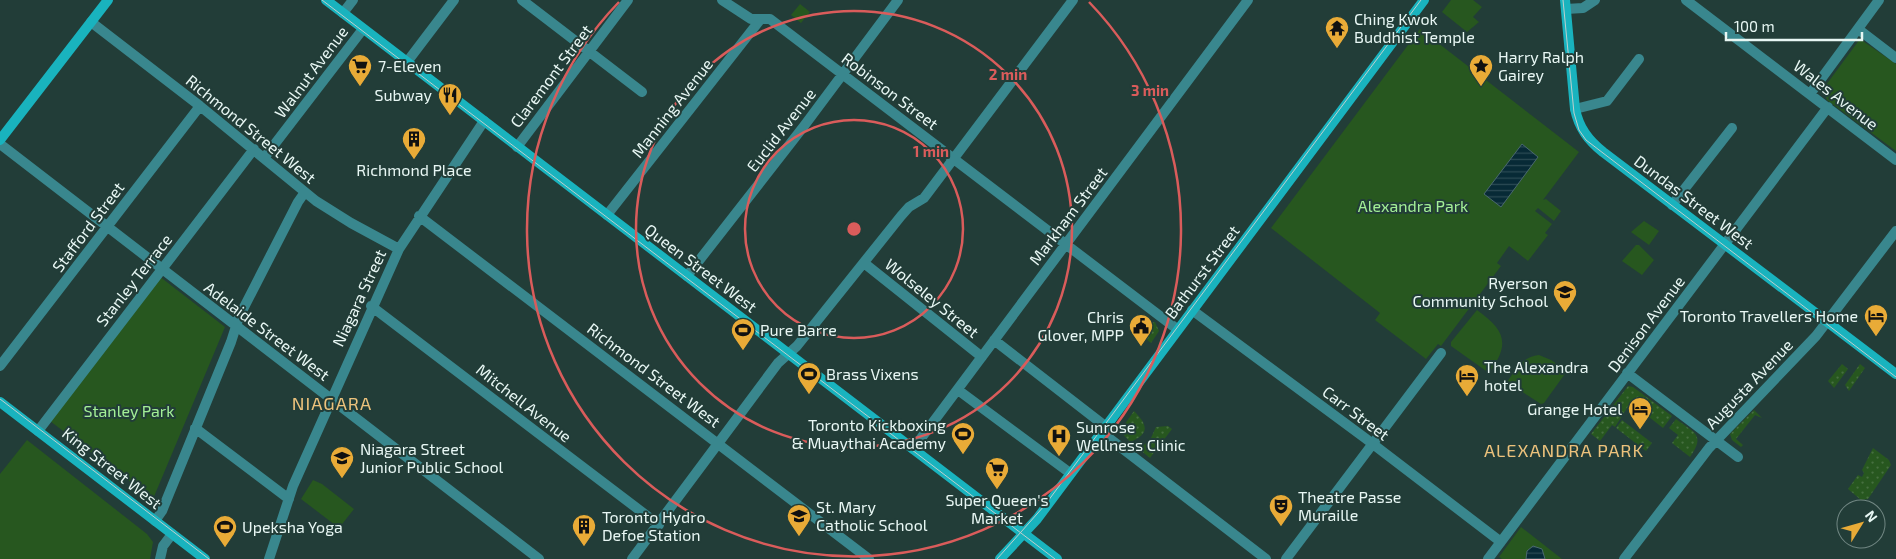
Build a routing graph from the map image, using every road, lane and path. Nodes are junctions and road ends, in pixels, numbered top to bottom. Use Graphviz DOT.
graph roads {
  1 [pos="108,0"];
  2 [pos="326,0"];
  3 [pos="353,0"];
  4 [pos="454,0"];
  5 [pos="522,0"];
  6 [pos="628,0"];
  7 [pos="898,0"];
  8 [pos="1073,0"];
  9 [pos="1248,0"];
  10 [pos="1424,0"];
  11 [pos="1595,0"];
  12 [pos="1879,0"];
  13 [pos="724,1"];
  14 [pos="1688,1"];
  15 [pos="1566,5"];
  16 [pos="343,13"];
  17 [pos="760,20"];
  18 [pos="91,22"];
  19 [pos="363,28"];
  20 [pos="1858,29"];
  21 [pos="588,52"];
  22 [pos="1896,58"];
  23 [pos="1639,59"];
  24 [pos="407,62"];
  25 [pos="843,74"];
  26 [pos="642,92"];
  27 [pos="1810,94"];
  28 [pos="200,106"];
  29 [pos="1828,107"];
  30 [pos="1575,109"];
  31 [pos="484,121"];
  32 [pos="1732,128"];
  33 [pos="0,140"];
  34 [pos="0,144"];
  35 [pos="517,146"];
  36 [pos="254,149"];
  37 [pos="264,158"];
  38 [pos="954,159"];
  39 [pos="1896,160"];
  40 [pos="305,192"];
  41 [pos="1672,205"];
  42 [pos="607,215"];
  43 [pos="420,216"];
  44 [pos="107,226"];
  45 [pos="1896,231"];
  46 [pos="1066,243"];
  47 [pos="1724,244"];
  48 [pos="399,249"];
  49 [pos="864,263"];
  50 [pos="162,269"];
  51 [pos="686,276"];
  52 [pos="371,306"];
  53 [pos="1192,310"];
  54 [pos="1828,322"];
  55 [pos="236,327"];
  56 [pos="1178,329"];
  57 [pos="994,340"];
  58 [pos="1441,353"];
  59 [pos="788,354"];
  60 [pos="982,357"];
  61 [pos="0,366"];
  62 [pos="1627,373"];
  63 [pos="1896,374"];
  64 [pos="958,390"];
  65 [pos="330,399"];
  66 [pos="0,402"];
  67 [pos="195,428"];
  68 [pos="1103,429"];
  69 [pos="38,431"];
  70 [pos="1716,440"];
  71 [pos="719,443"];
  72 [pos="1373,444"];
  73 [pos="912,449"];
  74 [pos="1738,458"];
  75 [pos="1070,474"];
  76 [pos="289,499"];
  77 [pos="155,521"];
  78 [pos="659,525"];
  79 [pos="1023,532"];
  80 [pos="172,534"];
  81 [pos="1500,542"];
  82 [pos="160,559"];
  83 [pos="205,559"];
  84 [pos="269,559"];
  85 [pos="539,559"];
  86 [pos="632,559"];
  87 [pos="869,559"];
  88 [pos="1000,559"];
  89 [pos="1058,559"];
  90 [pos="1266,559"];
  91 [pos="1286,559"];
  92 [pos="1488,559"];
  93 [pos="1624,559"];
  1 -- 18 [label="main road"];
  2 -- 16 [label="main road, Queen Street West"];
  3 -- 16 [label="street"];
  4 -- 24 [label="street"];
  5 -- 21 [label="street"];
  6 -- 21 [label="street, Claremont Street"];
  7 -- 25 [label="street, Euclid Avenue"];
  8 -- 38 [label="street"];
  9 -- 46 [label="street, Markham Street"];
  10 -- 53 [label="main road, Bathurst Street"];
  11 -- 15 [label="street"];
  12 -- 20 [label="street"];
  13 -- 17 [label="street, Robinson Street"];
  14 -- 27 [label="street, Wales Avenue"];
  15 -- 30 [label="main road, Dundas Street West"];
  16 -- 19 [label="main road, Queen Street West"];
  17 -- 25 [label="street, Robinson Street"];
  17 -- 42 [label="street, Manning Avenue"];
  18 -- 28 [label="street, Richmond Street West"];
  18 -- 33 [label="main road"];
  19 -- 24 [label="main road, Queen Street West"];
  19 -- 37 [label="street, Walnut Avenue"];
  20 -- 22 [label="street"];
  20 -- 27 [label="street"];
  21 -- 26 [label="street"];
  21 -- 35 [label="street, Claremont Street"];
  23 -- 30 [label="street"];
  24 -- 31 [label="main road, Queen Street West"];
  25 -- 38 [label="street, Robinson Street"];
  25 -- 51 [label="street, Euclid Avenue"];
  27 -- 29 [label="street, Wales Avenue"];
  28 -- 36 [label="street, Richmond Street West"];
  28 -- 44 [label="street, Stafford Street"];
  29 -- 39 [label="street, Wales Avenue"];
  29 -- 47 [label="street, Denison Avenue"];
  30 -- 41 [label="main road, Dundas Street West"];
  31 -- 35 [label="main road, Queen Street West"];
  31 -- 43 [label="street, Niagara Street"];
  32 -- 41 [label="street"];
  34 -- 44 [label="street, Adelaide Street West"];
  35 -- 42 [label="main road, Queen Street West"];
  36 -- 37 [label="street, Richmond Street West"];
  36 -- 50 [label="street, Stanley Terrace"];
  37 -- 40 [label="street, Richmond Street West"];
  38 -- 46 [label="street, Robinson Street"];
  38 -- 49 [label="street"];
  40 -- 48 [label="street, Richmond Street West"];
  40 -- 55 [label="street"];
  41 -- 47 [label="main road, Dundas Street West"];
  42 -- 51 [label="main road, Queen Street West"];
  43 -- 48 [label="street, Niagara Street"];
  43 -- 71 [label="street, Richmond Street West"];
  44 -- 50 [label="street, Adelaide Street West"];
  44 -- 61 [label="street, Stafford Street"];
  45 -- 54 [label="street, Augusta Avenue"];
  46 -- 56 [label="street, Robinson Street"];
  46 -- 57 [label="street, Markham Street"];
  47 -- 54 [label="main road, Dundas Street West"];
  47 -- 62 [label="street, Denison Avenue"];
  48 -- 52 [label="street, Niagara Street"];
  49 -- 59 [label="street"];
  49 -- 60 [label="street, Wolseley Street"];
  50 -- 55 [label="street, Adelaide Street West"];
  50 -- 69 [label="street, Stanley Terrace"];
  51 -- 59 [label="main road, Queen Street West"];
  52 -- 65 [label="street, Niagara Street"];
  52 -- 78 [label="street, Mitchell Avenue"];
  53 -- 56 [label="main road, Bathurst Street"];
  53 -- 72 [label="street, Carr Street"];
  54 -- 63 [label="main road, Dundas Street West"];
  54 -- 70 [label="street, Augusta Avenue"];
  55 -- 65 [label="street, Adelaide Street West"];
  55 -- 67 [label="street"];
  56 -- 68 [label="main road, Bathurst Street"];
  57 -- 60 [label="street, Markham Street"];
  57 -- 68 [label="street, Wolseley Street"];
  58 -- 72 [label="street"];
  59 -- 71 [label="street"];
  59 -- 73 [label="main road, Queen Street West"];
  60 -- 64 [label="street, Markham Street"];
  62 -- 70 [label="street"];
  62 -- 81 [label="street, Denison Avenue"];
  64 -- 73 [label="street, Markham Street"];
  64 -- 75 [label="street"];
  65 -- 76 [label="street, Niagara Street"];
  65 -- 85 [label="street, Adelaide Street West"];
  66 -- 69 [label="main road, King Street West"];
  67 -- 76 [label="street"];
  67 -- 77 [label="street"];
  68 -- 75 [label="main road, Bathurst Street"];
  68 -- 90 [label="street, Wolseley Street"];
  69 -- 77 [label="main road, King Street West"];
  70 -- 74 [label="street"];
  70 -- 93 [label="street, Augusta Avenue"];
  71 -- 78 [label="street"];
  71 -- 87 [label="street, Richmond Street West"];
  72 -- 81 [label="street, Carr Street"];
  72 -- 91 [label="street"];
  73 -- 79 [label="main road, Queen Street West"];
  75 -- 79 [label="main road, Bathurst Street"];
  76 -- 84 [label="street, Niagara Street"];
  77 -- 80 [label="main road, King Street West"];
  78 -- 86 [label="street"];
  79 -- 88 [label="main road, Bathurst Street"];
  79 -- 89 [label="main road, Queen Street West"];
  80 -- 82 [label="street"];
  80 -- 83 [label="main road, King Street West"];
  81 -- 92 [label="street, Denison Avenue"];
}
